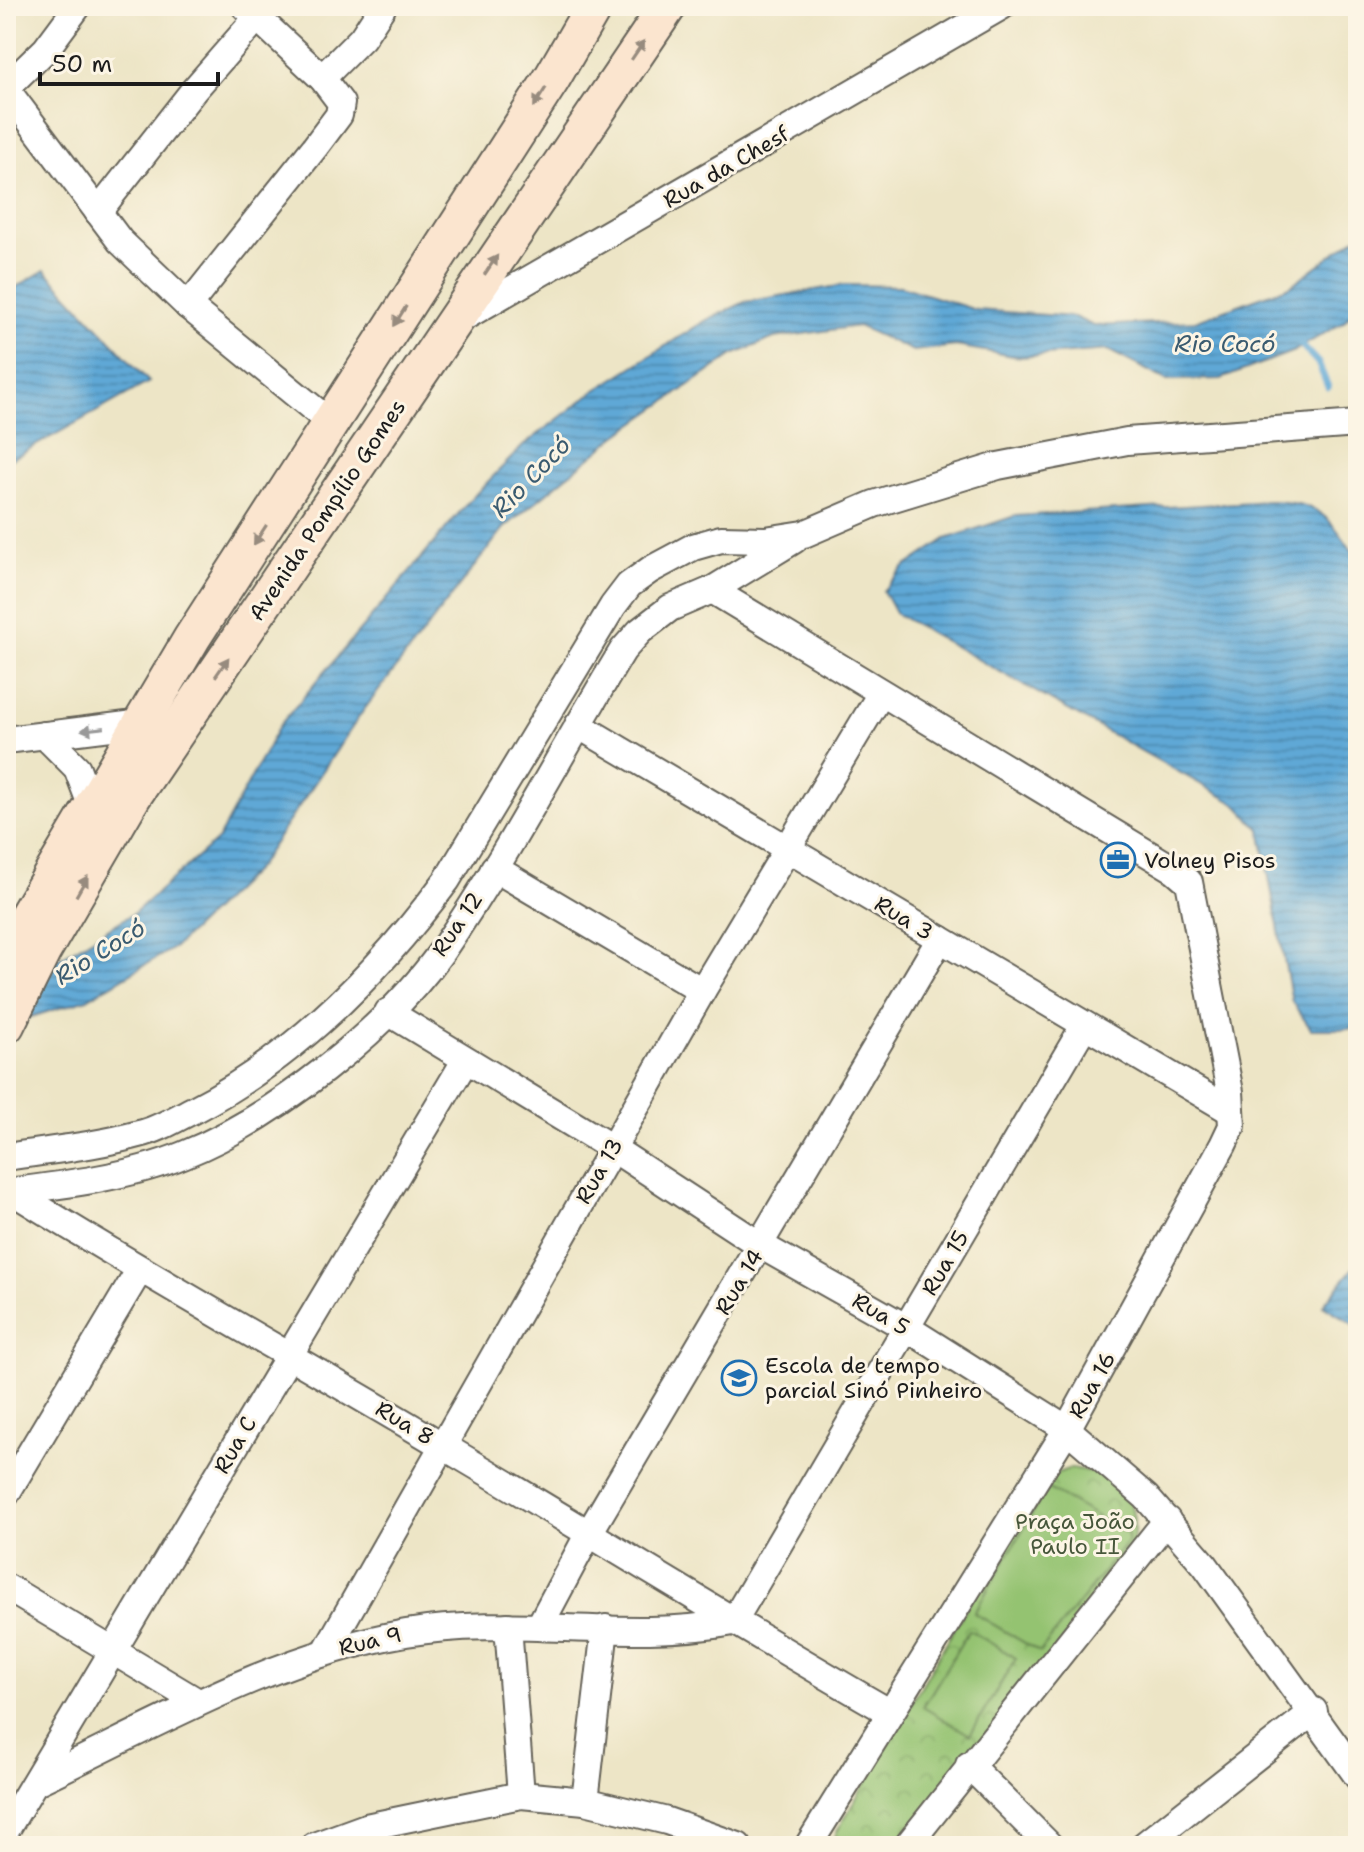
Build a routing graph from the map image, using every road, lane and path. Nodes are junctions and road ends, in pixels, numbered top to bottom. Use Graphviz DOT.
graph roads {
  1 [pos="78,6"];
  2 [pos="383,6"];
  3 [pos="594,6"];
  4 [pos="668,6"];
  5 [pos="1002,6"];
  6 [pos="251,13"];
  7 [pos="322,78"];
  8 [pos="6,89"];
  9 [pos="98,212"];
  10 [pos="188,306"];
  11 [pos="449,326"];
  12 [pos="332,424"];
  13 [pos="1358,424"];
  14 [pos="804,534"];
  15 [pos="712,590"];
  16 [pos="880,695"];
  17 [pos="143,723"];
  18 [pos="578,725"];
  19 [pos="44,735"];
  20 [pos="6,740"];
  21 [pos="91,805"];
  22 [pos="789,848"];
  23 [pos="494,868"];
  24 [pos="940,939"];
  25 [pos="19,950"];
  26 [pos="702,991"];
  27 [pos="388,1012"];
  28 [pos="6,1025"];
  29 [pos="1084,1026"];
  30 [pos="465,1061"];
  31 [pos="1231,1111"];
  32 [pos="612,1148"];
  33 [pos="6,1157"];
  34 [pos="9,1191"];
  35 [pos="760,1245"];
  36 [pos="139,1271"];
  37 [pos="907,1328"];
  38 [pos="288,1354"];
  39 [pos="1067,1429"];
  40 [pos="441,1444"];
  41 [pos="6,1494"];
  42 [pos="1167,1520"];
  43 [pos="589,1533"];
  44 [pos="6,1587"];
  45 [pos="733,1622"];
  46 [pos="540,1625"];
  47 [pos="508,1626"];
  48 [pos="605,1628"];
  49 [pos="326,1651"];
  50 [pos="115,1652"];
  51 [pos="198,1702"];
  52 [pos="1314,1711"];
  53 [pos="889,1712"];
  54 [pos="969,1765"];
  55 [pos="1358,1777"];
  56 [pos="36,1782"];
  57 [pos="521,1795"];
  58 [pos="585,1801"];
  59 [pos="6,1830"];
  60 [pos="314,1846"];
  61 [pos="738,1846"];
  62 [pos="808,1846"];
  63 [pos="907,1846"];
  64 [pos="1050,1846"];
  65 [pos="1143,1846"];
  1 -- 8 [label="street"];
  2 -- 7 [label="street"];
  3 -- 12 [label="main road, Avenida Pompílio Gomes, one-way"];
  11 -- 4 [label="main road, Avenida Pompílio Gomes, one-way"];
  5 -- 11 [label="street, Rua da Chesf"];
  6 -- 7 [label="street"];
  6 -- 9 [label="street"];
  7 -- 10 [label="street"];
  8 -- 9 [label="street"];
  9 -- 10 [label="street"];
  10 -- 12 [label="street"];
  25 -- 11 [label="main road, Avenida Pompílio Gomes, one-way"];
  12 -- 17 [label="main road, Avenida Pompílio Gomes, one-way"];
  13 -- 14 [label="street, Rua 12"];
  14 -- 15 [label="street, Rua 12"];
  14 -- 33 [label="street, Rua 12"];
  15 -- 16 [label="street"];
  15 -- 18 [label="street, Rua 12"];
  16 -- 22 [label="street, Rua 13"];
  16 -- 31 [label="street, Rua 16"];
  17 -- 19 [label="street, one-way"];
  17 -- 21 [label="main road, Avenida Pompílio Gomes"];
  18 -- 22 [label="street, Rua 3"];
  18 -- 23 [label="street, Rua 12"];
  19 -- 20 [label="street"];
  19 -- 21 [label="street"];
  21 -- 25 [label="main road, Avenida Pompílio Gomes"];
  22 -- 24 [label="street, Rua 3"];
  22 -- 26 [label="street, Rua 13"];
  23 -- 26 [label="street"];
  23 -- 27 [label="street, Rua 12"];
  24 -- 29 [label="street, Rua 3"];
  24 -- 35 [label="street, Rua 14"];
  25 -- 28 [label="main road, Avenida Pompílio Gomes"];
  26 -- 32 [label="street, Rua 13"];
  27 -- 30 [label="street, Rua 5"];
  27 -- 34 [label="street, Rua 12"];
  29 -- 31 [label="street, Rua 3"];
  29 -- 37 [label="street, Rua 15"];
  30 -- 32 [label="street, Rua 5"];
  30 -- 38 [label="street, Rua C"];
  31 -- 39 [label="street, Rua 16"];
  32 -- 35 [label="street, Rua 5"];
  32 -- 40 [label="street, Rua 13"];
  34 -- 36 [label="street, Rua 8"];
  35 -- 37 [label="street, Rua 5"];
  35 -- 43 [label="street, Rua 14"];
  36 -- 38 [label="street, Rua 8"];
  36 -- 41 [label="street"];
  37 -- 39 [label="street, Rua 5"];
  37 -- 45 [label="street, Rua 15"];
  38 -- 40 [label="street, Rua 8"];
  38 -- 50 [label="street, Rua C"];
  39 -- 42 [label="street, Rua 5"];
  39 -- 53 [label="street, Rua 16"];
  40 -- 43 [label="street, Rua 8"];
  40 -- 49 [label="street, Rua 13"];
  42 -- 52 [label="street, Rua 5"];
  42 -- 54 [label="street"];
  43 -- 45 [label="street, Rua 8"];
  43 -- 46 [label="street, Rua 14"];
  44 -- 50 [label="street"];
  45 -- 48 [label="street, Rua 9"];
  45 -- 53 [label="street, Rua 8"];
  46 -- 47 [label="street, Rua 9"];
  46 -- 48 [label="street, Rua 9"];
  47 -- 49 [label="street, Rua 9"];
  47 -- 57 [label="street"];
  48 -- 58 [label="street"];
  49 -- 51 [label="street, Rua 9"];
  50 -- 51 [label="street"];
  50 -- 56 [label="street, Rua C"];
  51 -- 56 [label="street, Rua 9"];
  52 -- 55 [label="street, Rua 5"];
  52 -- 65 [label="street"];
  53 -- 62 [label="street, Rua 16"];
  54 -- 63 [label="street"];
  54 -- 64 [label="street"];
  56 -- 59 [label="street, Rua C"];
  57 -- 58 [label="street"];
  57 -- 60 [label="street"];
  58 -- 61 [label="street"];
}
